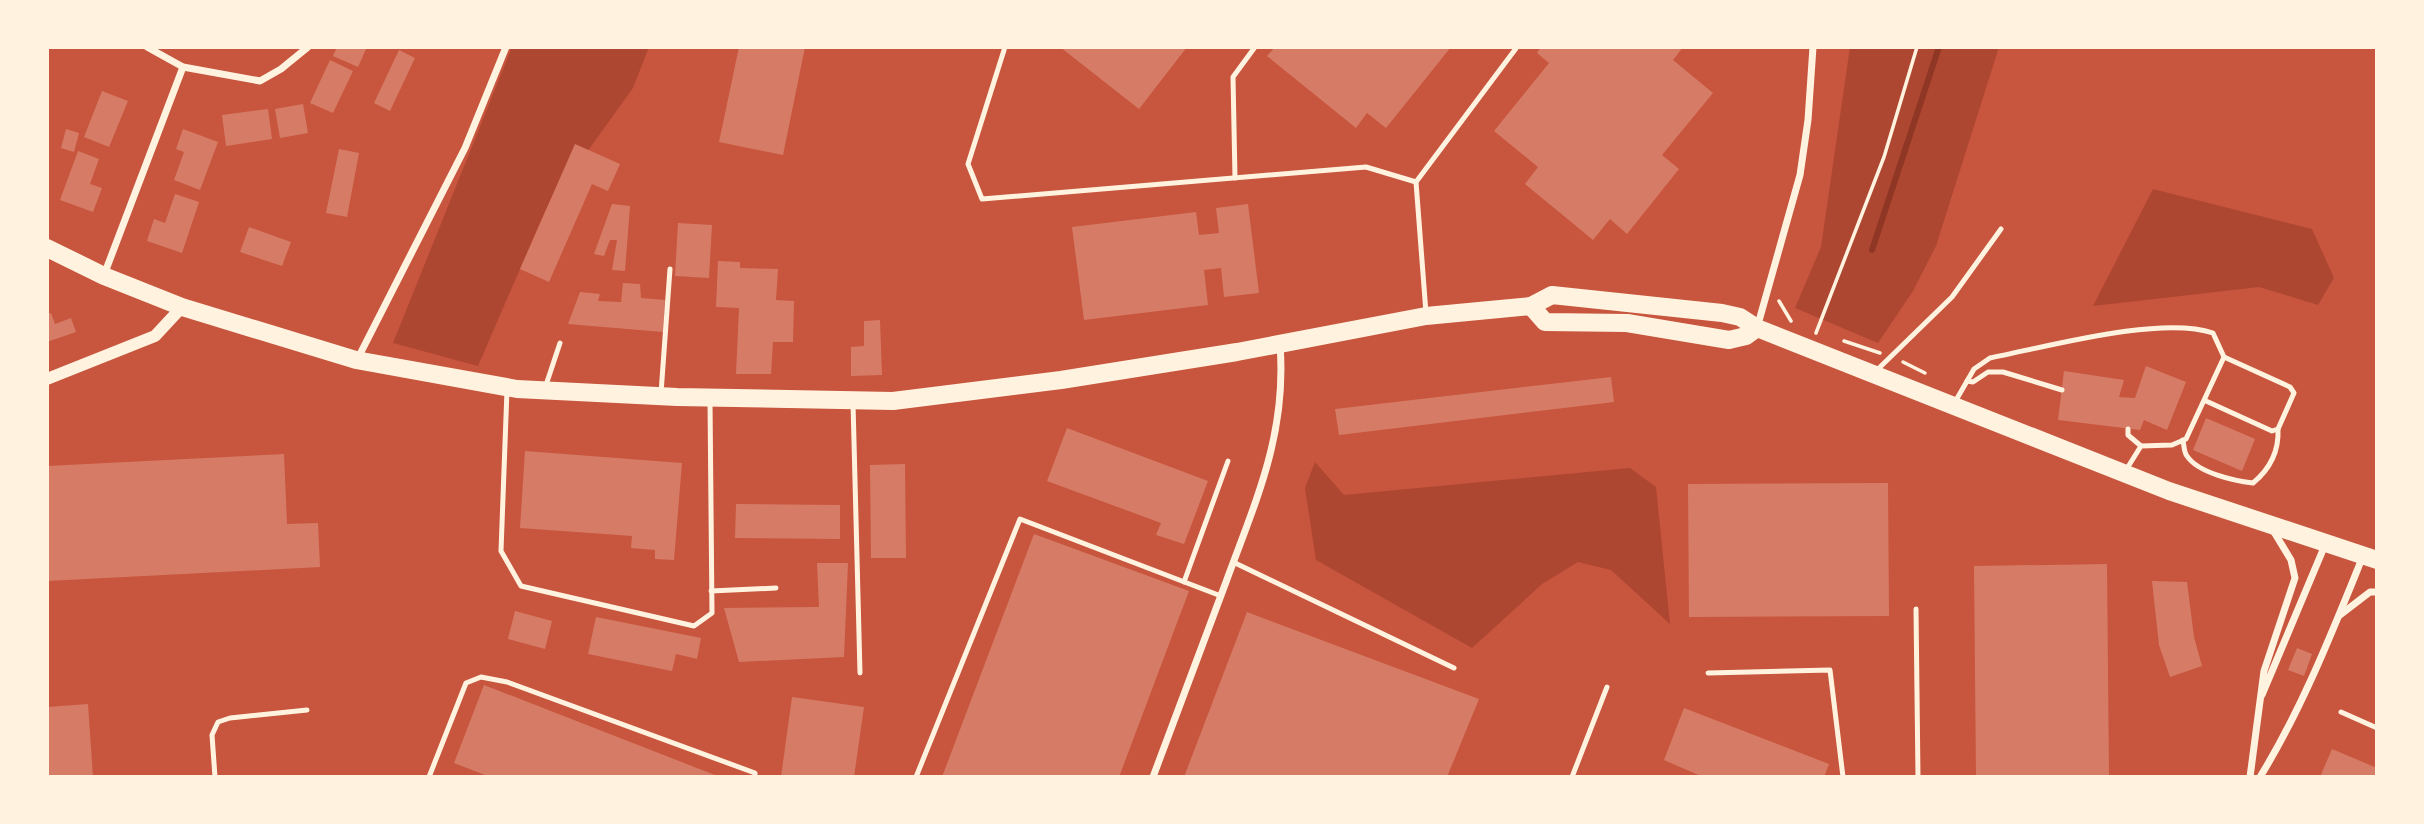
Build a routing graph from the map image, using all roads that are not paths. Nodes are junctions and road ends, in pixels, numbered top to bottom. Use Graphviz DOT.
graph roads {
  1 [pos="147,47"];
  2 [pos="309,47"];
  3 [pos="506,47"];
  4 [pos="1005,47"];
  5 [pos="1255,47"];
  6 [pos="1517,47"];
  7 [pos="1813,47"];
  8 [pos="183,67"];
  9 [pos="1235,178"];
  10 [pos="1416,182"];
  11 [pos="2001,229"];
  12 [pos="47,248"];
  13 [pos="670,269"];
  14 [pos="104,276"];
  15 [pos="1531,306"];
  16 [pos="182,307"];
  17 [pos="1426,316"];
  18 [pos="1757,328"];
  19 [pos="559,343"];
  20 [pos="1280,344"];
  21 [pos="2224,357"];
  22 [pos="356,360"];
  23 [pos="1874,374"];
  24 [pos="47,379"];
  25 [pos="1967,381"];
  26 [pos="507,387"];
  27 [pos="545,388"];
  28 [pos="2062,390"];
  29 [pos="660,396"];
  30 [pos="710,398"];
  31 [pos="853,400"];
  32 [pos="2206,401"];
  33 [pos="1953,405"];
  34 [pos="2128,429"];
  35 [pos="2278,429"];
  36 [pos="2183,440"];
  37 [pos="2141,446"];
  38 [pos="1228,461"];
  39 [pos="2125,473"];
  40 [pos="2269,524"];
  41 [pos="2325,543"];
  42 [pos="2370,558"];
  43 [pos="1233,562"];
  44 [pos="1184,582"];
  45 [pos="776,588"];
  46 [pos="711,591"];
  47 [pos="2377,592"];
  48 [pos="1221,596"];
  49 [pos="1916,610"];
  50 [pos="2338,617"];
  51 [pos="1454,668"];
  52 [pos="860,673"];
  53 [pos="1708,673"];
  54 [pos="1607,687"];
  55 [pos="2256,709"];
  56 [pos="307,710"];
  57 [pos="2341,712"];
  58 [pos="2377,728"];
  59 [pos="755,775"];
  60 [pos="215,777"];
  61 [pos="429,777"];
  62 [pos="916,777"];
  63 [pos="1153,777"];
  64 [pos="1572,777"];
  65 [pos="1843,777"];
  66 [pos="1918,777"];
  67 [pos="2250,777"];
  68 [pos="2260,777"];
  1 -- 8 [label="street"];
  2 -- 8 [label="street"];
  3 -- 22 [label="street"];
  4 -- 9 [label="lane"];
  5 -- 9 [label="lane"];
  6 -- 10 [label="lane"];
  7 -- 18 [label="street"];
  8 -- 14 [label="street"];
  9 -- 10 [label="lane"];
  10 -- 17 [label="lane"];
  11 -- 23 [label="lane"];
  12 -- 14 [label="main road"];
  13 -- 29 [label="lane"];
  14 -- 16 [label="main road"];
  15 -- 17 [label="main road"];
  15 -- 18 [label="main road"];
  15 -- 18 [label="main road"];
  16 -- 22 [label="main road"];
  16 -- 24 [label="street"];
  17 -- 20 [label="main road"];
  18 -- 23 [label="main road"];
  19 -- 27 [label="lane"];
  20 -- 31 [label="main road"];
  20 -- 43 [label="street"];
  21 -- 25 [label="lane"];
  21 -- 32 [label="lane"];
  21 -- 35 [label="lane"];
  22 -- 26 [label="main road"];
  23 -- 33 [label="main road"];
  25 -- 28 [label="lane"];
  25 -- 33 [label="lane"];
  26 -- 27 [label="main road"];
  26 -- 46 [label="lane"];
  27 -- 29 [label="main road"];
  29 -- 30 [label="main road"];
  30 -- 31 [label="main road"];
  30 -- 46 [label="lane"];
  31 -- 52 [label="lane"];
  32 -- 35 [label="lane"];
  32 -- 36 [label="lane"];
  33 -- 39 [label="main road"];
  34 -- 37 [label="lane"];
  35 -- 36 [label="lane"];
  36 -- 37 [label="lane"];
  37 -- 39 [label="lane"];
  38 -- 44 [label="lane"];
  39 -- 40 [label="main road"];
  40 -- 41 [label="main road"];
  40 -- 55 [label="street"];
  41 -- 42 [label="main road"];
  41 -- 55 [label="street"];
  42 -- 50 [label="street"];
  43 -- 48 [label="street"];
  43 -- 51 [label="lane"];
  44 -- 48 [label="lane"];
  44 -- 62 [label="lane"];
  45 -- 46 [label="lane"];
  47 -- 50 [label="street"];
  48 -- 63 [label="street"];
  49 -- 66 [label="lane"];
  50 -- 68 [label="street"];
  53 -- 65 [label="lane"];
  54 -- 64 [label="lane"];
  55 -- 67 [label="street"];
  56 -- 60 [label="lane"];
  57 -- 58 [label="lane"];
  59 -- 61 [label="lane"];
}
